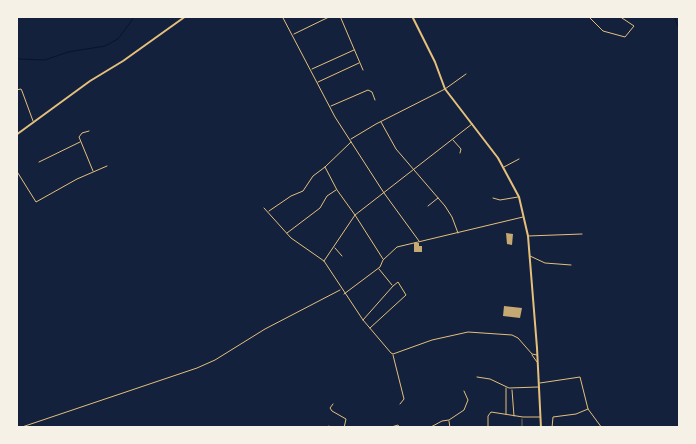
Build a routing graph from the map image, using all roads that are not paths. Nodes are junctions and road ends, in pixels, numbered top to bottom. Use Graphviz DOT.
graph roads {
  1 [pos="186,16"];
  2 [pos="282,16"];
  3 [pos="330,16"];
  4 [pos="340,16"];
  5 [pos="412,16"];
  6 [pos="588,16"];
  7 [pos="618,16"];
  8 [pos="293,34"];
  9 [pos="355,50"];
  10 [pos="360,63"];
  11 [pos="311,70"];
  12 [pos="363,70"];
  13 [pos="466,74"];
  14 [pos="318,82"];
  15 [pos="445,89"];
  16 [pos="16,90"];
  17 [pos="375,100"];
  18 [pos="330,107"];
  19 [pos="34,121"];
  20 [pos="381,122"];
  21 [pos="472,124"];
  22 [pos="89,131"];
  23 [pos="16,134"];
  24 [pos="453,139"];
  25 [pos="80,141"];
  26 [pos="350,141"];
  27 [pos="460,153"];
  28 [pos="519,158"];
  29 [pos="39,162"];
  30 [pos="107,166"];
  31 [pos="325,167"];
  32 [pos="503,167"];
  33 [pos="16,170"];
  34 [pos="414,170"];
  35 [pos="93,172"];
  36 [pos="337,190"];
  37 [pos="384,193"];
  38 [pos="519,197"];
  39 [pos="438,198"];
  40 [pos="493,198"];
  41 [pos="428,206"];
  42 [pos="264,208"];
  43 [pos="268,212"];
  44 [pos="355,215"];
  45 [pos="524,217"];
  46 [pos="287,233"];
  47 [pos="458,234"];
  48 [pos="582,234"];
  49 [pos="528,236"];
  50 [pos="419,241"];
  51 [pos="334,248"];
  52 [pos="342,256"];
  53 [pos="529,256"];
  54 [pos="383,260"];
  55 [pos="324,261"];
  56 [pos="571,265"];
  57 [pos="378,268"];
  58 [pos="393,286"];
  59 [pos="341,289"];
  60 [pos="344,294"];
  61 [pos="363,320"];
  62 [pos="370,328"];
  63 [pos="393,354"];
  64 [pos="532,354"];
  65 [pos="537,355"];
  66 [pos="538,362"];
  67 [pos="477,377"];
  68 [pos="539,383"];
  69 [pos="539,387"];
  70 [pos="506,388"];
  71 [pos="512,389"];
  72 [pos="464,391"];
  73 [pos="333,404"];
  74 [pos="400,404"];
  75 [pos="588,409"];
  76 [pos="506,415"];
  77 [pos="514,416"];
  78 [pos="541,417"];
  79 [pos="449,420"];
  80 [pos="329,426"];
  81 [pos="552,427"];
  82 [pos="19,428"];
  83 [pos="332,428"];
  84 [pos="344,428"];
  85 [pos="388,428"];
  86 [pos="400,428"];
  87 [pos="429,428"];
  88 [pos="450,428"];
  89 [pos="488,428"];
  90 [pos="541,428"];
  91 [pos="602,428"];
  1 -- 19 [label="main road"];
  2 -- 8 [label="street"];
  3 -- 8 [label="street"];
  4 -- 9 [label="street"];
  5 -- 15 [label="main road"];
  6 -- 7 [label="street"];
  8 -- 11 [label="street"];
  9 -- 10 [label="street"];
  9 -- 11 [label="street"];
  10 -- 12 [label="street"];
  10 -- 14 [label="street"];
  11 -- 14 [label="street"];
  13 -- 15 [label="street"];
  14 -- 18 [label="street"];
  15 -- 20 [label="street"];
  15 -- 21 [label="main road"];
  16 -- 19 [label="street"];
  17 -- 18 [label="street"];
  18 -- 26 [label="street"];
  19 -- 23 [label="main road"];
  20 -- 26 [label="street"];
  20 -- 34 [label="street"];
  21 -- 24 [label="street"];
  21 -- 32 [label="main road"];
  22 -- 25 [label="street"];
  24 -- 27 [label="street"];
  24 -- 34 [label="street"];
  25 -- 29 [label="street"];
  25 -- 35 [label="street"];
  26 -- 31 [label="street"];
  26 -- 37 [label="street"];
  28 -- 32 [label="street"];
  30 -- 35 [label="street"];
  31 -- 36 [label="street"];
  31 -- 43 [label="street"];
  32 -- 38 [label="main road"];
  33 -- 35 [label="street"];
  34 -- 37 [label="street"];
  34 -- 39 [label="street"];
  36 -- 44 [label="street"];
  36 -- 46 [label="street"];
  37 -- 44 [label="street"];
  37 -- 50 [label="street"];
  38 -- 40 [label="street"];
  38 -- 45 [label="main road"];
  39 -- 41 [label="street"];
  39 -- 47 [label="street"];
  42 -- 43 [label="street"];
  43 -- 46 [label="street"];
  44 -- 51 [label="street"];
  44 -- 54 [label="street"];
  45 -- 47 [label="street"];
  45 -- 49 [label="main road"];
  46 -- 55 [label="street"];
  47 -- 50 [label="street"];
  48 -- 49 [label="street"];
  49 -- 53 [label="main road"];
  50 -- 54 [label="street"];
  51 -- 52 [label="street"];
  51 -- 55 [label="street"];
  53 -- 56 [label="street"];
  53 -- 65 [label="main road"];
  54 -- 57 [label="street"];
  55 -- 59 [label="street"];
  57 -- 58 [label="street"];
  57 -- 60 [label="street"];
  58 -- 61 [label="street"];
  58 -- 62 [label="street"];
  59 -- 60 [label="street"];
  59 -- 82 [label="street"];
  60 -- 61 [label="street"];
  61 -- 62 [label="street"];
  62 -- 63 [label="street"];
  63 -- 64 [label="street"];
  63 -- 74 [label="street"];
  64 -- 65 [label="street"];
  64 -- 66 [label="street"];
  65 -- 66 [label="main road"];
  66 -- 68 [label="main road"];
  67 -- 70 [label="street"];
  68 -- 69 [label="main road"];
  68 -- 75 [label="street"];
  69 -- 71 [label="street"];
  69 -- 78 [label="main road"];
  70 -- 71 [label="street"];
  70 -- 76 [label="street"];
  71 -- 77 [label="street"];
  72 -- 79 [label="street"];
  73 -- 84 [label="street"];
  75 -- 81 [label="street"];
  75 -- 91 [label="street"];
  76 -- 77 [label="street"];
  76 -- 89 [label="street"];
  77 -- 78 [label="street"];
  78 -- 90 [label="main road"];
  79 -- 87 [label="street"];
  79 -- 88 [label="street"];
  80 -- 83 [label="street"];
  81 -- 90 [label="street"];
  85 -- 86 [label="street"];
}
